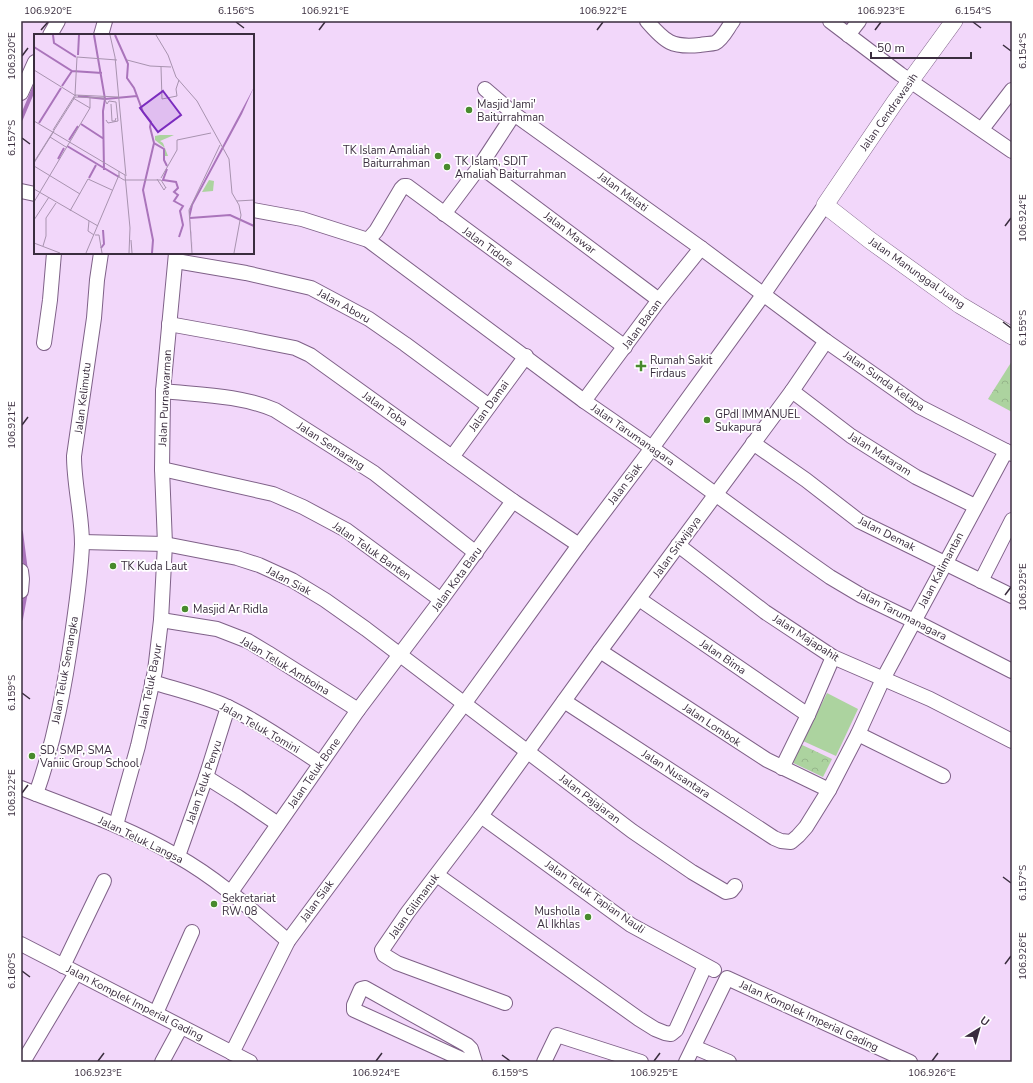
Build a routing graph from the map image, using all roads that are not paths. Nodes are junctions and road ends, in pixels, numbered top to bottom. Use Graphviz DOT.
graph roads {
  1 [pos="58,21"];
  2 [pos="105,21"];
  3 [pos="647,21"];
  4 [pos="733,21"];
  5 [pos="830,21"];
  6 [pos="859,21"];
  7 [pos="954,21"];
  8 [pos="51,34"];
  9 [pos="101,34"];
  10 [pos="848,35"];
  11 [pos="34,64"];
  12 [pos="910,81"];
  13 [pos="485,89"];
  14 [pos="1012,90"];
  15 [pos="21,93"];
  16 [pos="514,114"];
  17 [pos="982,129"];
  18 [pos="1012,151"];
  19 [pos="480,166"];
  20 [pos="21,191"];
  21 [pos="34,194"];
  22 [pos="825,205"];
  23 [pos="254,210"];
  24 [pos="444,214"];
  25 [pos="368,240"];
  26 [pos="701,248"];
  27 [pos="54,254"];
  28 [pos="101,254"];
  29 [pos="176,257"];
  30 [pos="763,295"];
  31 [pos="659,300"];
  32 [pos="169,324"];
  33 [pos="1012,336"];
  34 [pos="826,341"];
  35 [pos="44,343"];
  36 [pos="625,347"];
  37 [pos="526,356"];
  38 [pos="163,391"];
  39 [pos="792,391"];
  40 [pos="584,401"];
  41 [pos="489,406"];
  42 [pos="753,443"];
  43 [pos="652,448"];
  44 [pos="1009,453"];
  45 [pos="452,456"];
  46 [pos="162,470"];
  47 [pos="715,494"];
  48 [pos="513,501"];
  49 [pos="975,506"];
  50 [pos="1012,523"];
  51 [pos="82,542"];
  52 [pos="165,544"];
  53 [pos="579,545"];
  54 [pos="678,545"];
  55 [pos="476,553"];
  56 [pos="945,562"];
  57 [pos="21,571"];
  58 [pos="981,581"];
  59 [pos="21,591"];
  60 [pos="1012,596"];
  61 [pos="441,600"];
  62 [pos="639,600"];
  63 [pos="161,620"];
  64 [pos="914,621"];
  65 [pos="600,650"];
  66 [pos="399,656"];
  67 [pos="833,658"];
  68 [pos="1012,671"];
  69 [pos="883,679"];
  70 [pos="152,682"];
  71 [pos="564,701"];
  72 [pos="464,704"];
  73 [pos="228,707"];
  74 [pos="358,710"];
  75 [pos="808,716"];
  76 [pos="858,734"];
  77 [pos="1012,741"];
  78 [pos="528,752"];
  79 [pos="320,763"];
  80 [pos="782,768"];
  81 [pos="943,776"];
  82 [pos="206,777"];
  83 [pos="21,788"];
  84 [pos="829,790"];
  85 [pos="36,794"];
  86 [pos="481,816"];
  87 [pos="278,824"];
  88 [pos="116,825"];
  89 [pos="791,842"];
  90 [pos="178,856"];
  91 [pos="436,875"];
  92 [pos="104,881"];
  93 [pos="735,886"];
  94 [pos="231,892"];
  95 [pos="192,932"];
  96 [pos="288,941"];
  97 [pos="21,944"];
  98 [pos="63,966"];
  99 [pos="76,973"];
  100 [pos="506,1003"];
  101 [pos="156,1013"];
  102 [pos="181,1027"];
  103 [pos="694,1047"];
  104 [pos="232,1053"];
  105 [pos="632,1061"];
  106 [pos="23,1062"];
  107 [pos="162,1062"];
  108 [pos="250,1062"];
  109 [pos="468,1062"];
  110 [pos="475,1062"];
  111 [pos="544,1062"];
  112 [pos="686,1062"];
  113 [pos="729,1062"];
  114 [pos="910,1062"];
  1 -- 8 [label="street"];
  2 -- 9 [label="street"];
  3 -- 4 [label="street"];
  5 -- 10 [label="street"];
  6 -- 10 [label="street"];
  7 -- 12 [label="street, Jalan Cendrawasih"];
  10 -- 12 [label="street"];
  11 -- 15 [label="street"];
  12 -- 17 [label="street"];
  12 -- 22 [label="street, Jalan Cendrawasih"];
  13 -- 16 [label="street, Jalan Melati"];
  14 -- 17 [label="street"];
  16 -- 19 [label="street"];
  16 -- 26 [label="street, Jalan Melati"];
  17 -- 18 [label="street"];
  19 -- 24 [label="street"];
  19 -- 31 [label="street, Jalan Mawar"];
  20 -- 21 [label="street"];
  22 -- 30 [label="street, Jalan Siak"];
  22 -- 33 [label="street, Jalan Manunggal Juang"];
  23 -- 25 [label="street, Jalan Tarumanagara"];
  24 -- 25 [label="street, Jalan Tidore"];
  24 -- 36 [label="street, Jalan Tidore"];
  25 -- 37 [label="street, Jalan Tarumanagara"];
  26 -- 30 [label="street, Jalan Melati"];
  26 -- 31 [label="street, Jalan Bacan"];
  27 -- 35 [label="street"];
  28 -- 51 [label="street, Jalan Kelimutu"];
  29 -- 32 [label="street, Jalan Purnawarman"];
  29 -- 41 [label="street, Jalan Aboru"];
  30 -- 34 [label="street, Jalan Sunda Kelapa"];
  30 -- 43 [label="street, Jalan Siak"];
  31 -- 36 [label="street, Jalan Bacan"];
  32 -- 38 [label="street, Jalan Purnawarman"];
  32 -- 45 [label="street, Jalan Toba"];
  34 -- 39 [label="street, Jalan Sriwijaya"];
  34 -- 44 [label="street, Jalan Sunda Kelapa"];
  36 -- 40 [label="street, Jalan Bacan"];
  37 -- 40 [label="street, Jalan Tarumanagara"];
  37 -- 41 [label="street, Jalan Damai"];
  38 -- 46 [label="street, Jalan Purnawarman"];
  38 -- 55 [label="street, Jalan Semarang"];
  39 -- 42 [label="street, Jalan Sriwijaya"];
  39 -- 49 [label="street, Jalan Mataram"];
  40 -- 43 [label="street, Jalan Tarumanagara"];
  41 -- 45 [label="street, Jalan Damai"];
  42 -- 47 [label="street, Jalan Sriwijaya"];
  42 -- 56 [label="street, Jalan Demak"];
  43 -- 47 [label="street, Jalan Tarumanagara"];
  43 -- 53 [label="street, Jalan Siak"];
  44 -- 49 [label="street, Jalan Kalimantan"];
  45 -- 48 [label="street, Jalan Toba"];
  46 -- 52 [label="street, Jalan Purnawarman"];
  46 -- 61 [label="street, Jalan Teluk Banten"];
  47 -- 54 [label="street, Jalan Sriwijaya"];
  47 -- 64 [label="street, Jalan Tarumanagara"];
  48 -- 53 [label="street, Jalan Toba"];
  48 -- 55 [label="street, Jalan Kota Baru"];
  49 -- 56 [label="street, Jalan Kalimantan"];
  50 -- 58 [label="street"];
  51 -- 52 [label="street, Jalan Siak"];
  51 -- 85 [label="street, Jalan Teluk Semangka"];
  52 -- 63 [label="street, Jalan Teluk Bayur"];
  52 -- 66 [label="street, Jalan Siak"];
  53 -- 72 [label="street, Jalan Siak"];
  54 -- 62 [label="street, Jalan Sriwijaya"];
  54 -- 67 [label="street, Jalan Majapahit"];
  55 -- 61 [label="street, Jalan Kota Baru"];
  56 -- 58 [label="street, Jalan Demak"];
  56 -- 64 [label="street, Jalan Kalimantan"];
  57 -- 59 [label="street"];
  58 -- 60 [label="street, Jalan Demak"];
  61 -- 66 [label="street, Jalan Kota Baru"];
  62 -- 65 [label="street, Jalan Sriwijaya"];
  62 -- 75 [label="street, Jalan Bima"];
  63 -- 70 [label="street, Jalan Teluk Bayur"];
  63 -- 74 [label="street, Jalan Teluk Amboina"];
  64 -- 68 [label="street, Jalan Tarumanagara"];
  64 -- 69 [label="street, Jalan Kalimantan"];
  65 -- 71 [label="street, Jalan Sriwijaya"];
  65 -- 80 [label="street, Jalan Lombok"];
  66 -- 72 [label="street, Jalan Siak"];
  66 -- 74 [label="street, Jalan Teluk Bone"];
  67 -- 69 [label="street, Jalan Majapahit"];
  67 -- 75 [label="street"];
  69 -- 76 [label="street, Jalan Kalimantan"];
  69 -- 77 [label="street, Jalan Majapahit"];
  70 -- 73 [label="street, Jalan Teluk Tomini"];
  70 -- 88 [label="street, Jalan Teluk Bayur"];
  71 -- 78 [label="street, Jalan Sriwijaya"];
  71 -- 89 [label="street, Jalan Nusantara"];
  72 -- 78 [label="street, Jalan Pajajaran"];
  72 -- 96 [label="street, Jalan Siak"];
  73 -- 79 [label="street, Jalan Teluk Tomini"];
  73 -- 82 [label="street, Jalan Teluk Penyu"];
  74 -- 79 [label="street, Jalan Teluk Bone"];
  75 -- 80 [label="street"];
  76 -- 81 [label="street"];
  76 -- 84 [label="street, Jalan Kalimantan"];
  78 -- 86 [label="street, Jalan Gilimanuk"];
  78 -- 93 [label="street, Jalan Pajajaran"];
  79 -- 87 [label="street, Jalan Teluk Bone"];
  80 -- 84 [label="street, Jalan Lombok"];
  82 -- 87 [label="street"];
  82 -- 90 [label="street, Jalan Teluk Penyu"];
  83 -- 85 [label="street, Jalan Teluk Langsa"];
  84 -- 89 [label="street, Jalan Kalimantan"];
  85 -- 88 [label="street, Jalan Teluk Langsa"];
  86 -- 91 [label="street, Jalan Gilimanuk"];
  86 -- 91 [label="street, Jalan Teluk Tapian Nauli"];
  87 -- 94 [label="street, Jalan Teluk Bone"];
  88 -- 90 [label="street, Jalan Teluk Langsa"];
  90 -- 94 [label="street, Jalan Teluk Langsa"];
  91 -- 100 [label="street, Jalan Gilimanuk"];
  92 -- 98 [label="street"];
  94 -- 96 [label="street, Jalan Teluk Langsa"];
  95 -- 101 [label="street"];
  96 -- 104 [label="street, Jalan Siak"];
  97 -- 98 [label="street, Jalan Komplek Imperial Gading"];
  98 -- 99 [label="street, Jalan Komplek Imperial Gading"];
  99 -- 101 [label="street, Jalan Komplek Imperial Gading"];
  99 -- 106 [label="street"];
  101 -- 102 [label="street, Jalan Komplek Imperial Gading"];
  102 -- 104 [label="street, Jalan Komplek Imperial Gading"];
  102 -- 107 [label="street"];
  103 -- 112 [label="street, Jalan Komplek Imperial Gading"];
  103 -- 113 [label="street"];
  103 -- 114 [label="street, Jalan Komplek Imperial Gading"];
  104 -- 108 [label="street, Jalan Komplek Imperial Gading"];
  105 -- 111 [label="street"];
  109 -- 110 [label="street"];
}
